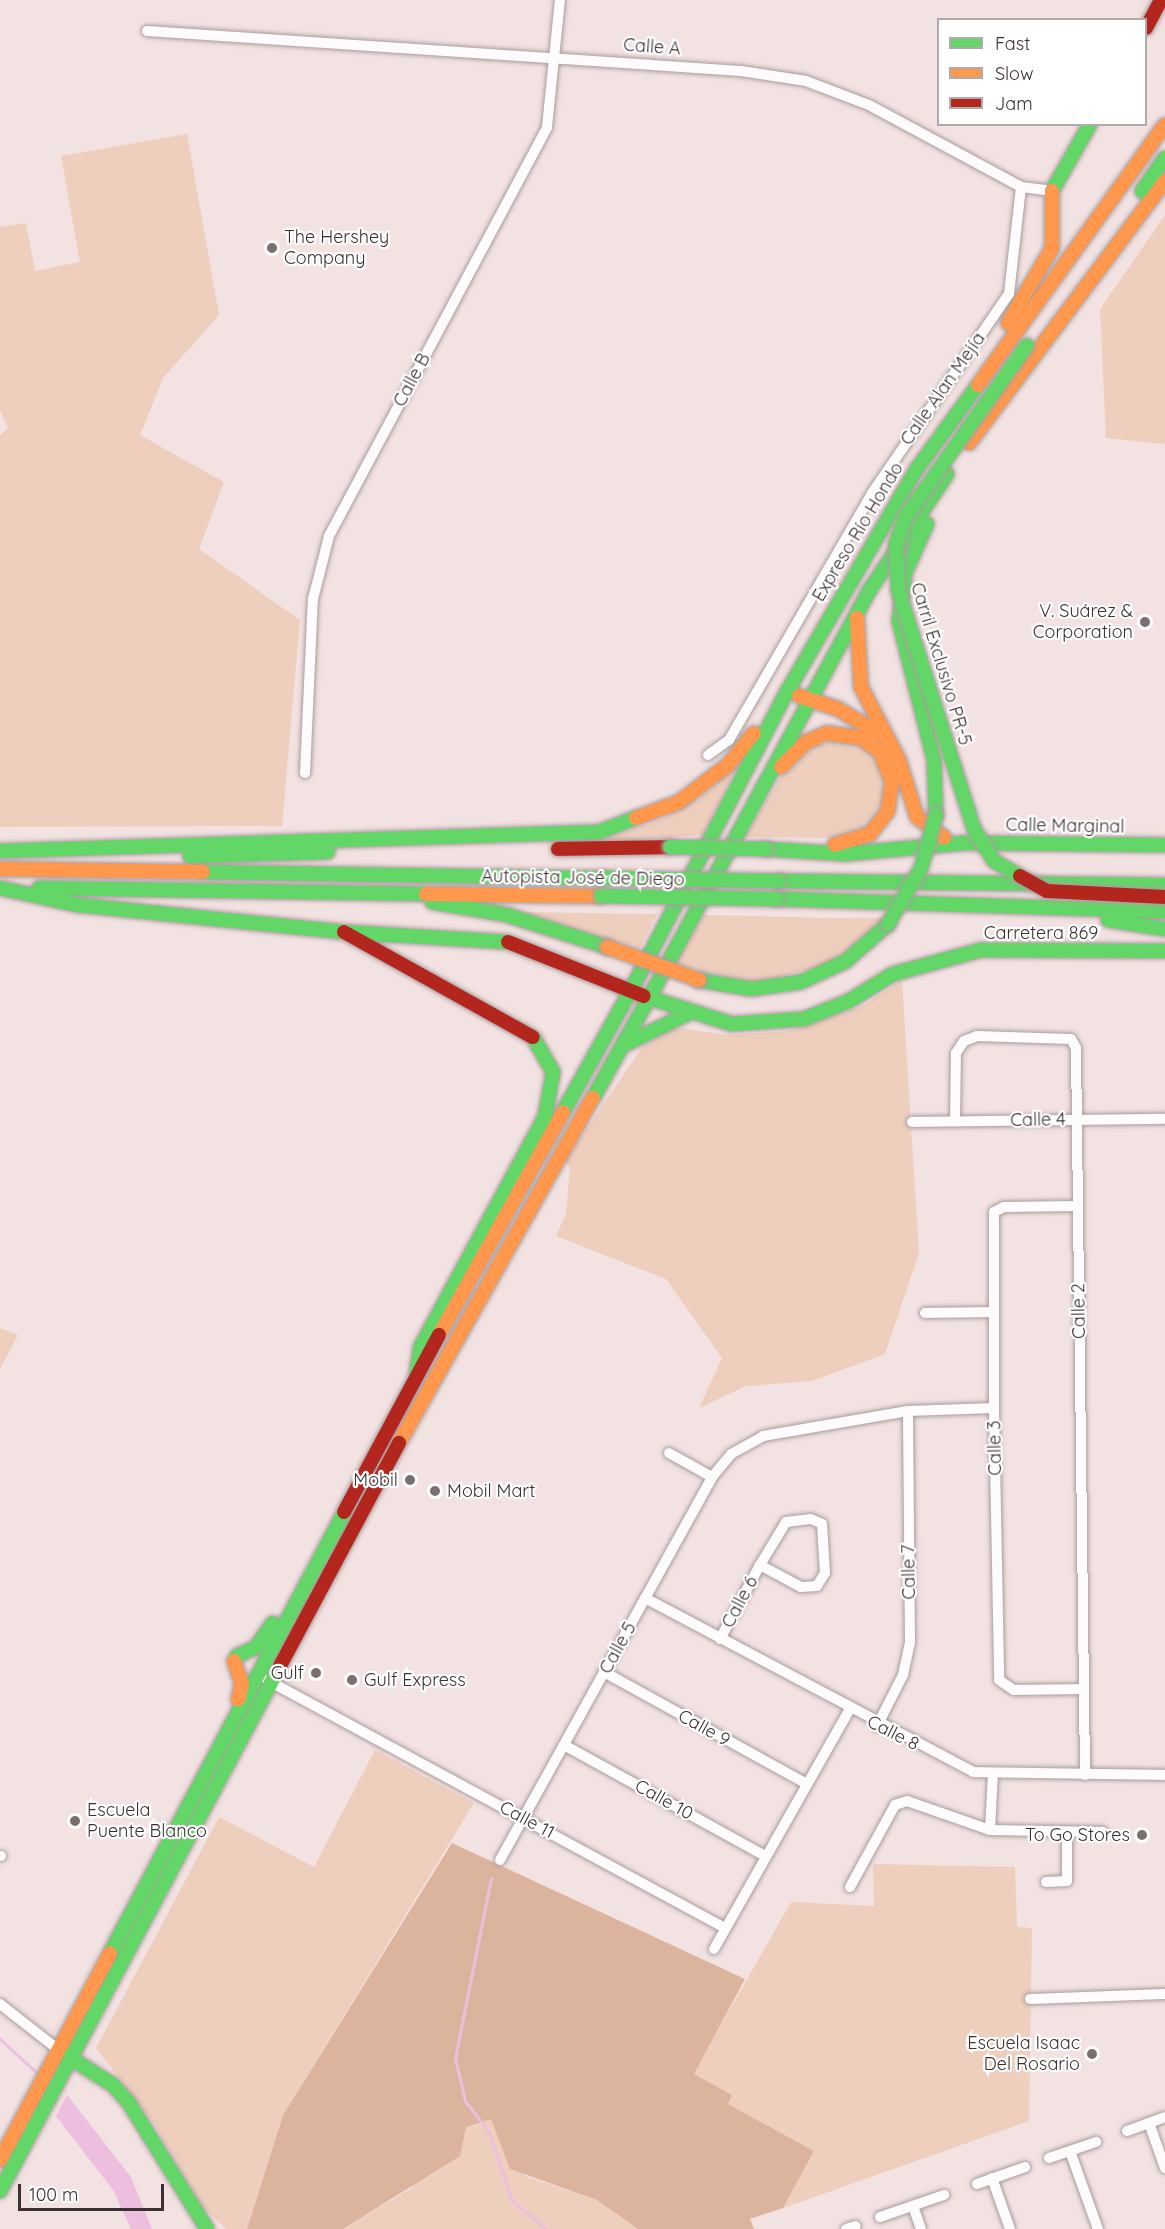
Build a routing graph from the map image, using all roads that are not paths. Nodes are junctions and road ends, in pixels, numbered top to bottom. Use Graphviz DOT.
graph roads {
  1 [pos="560,0"];
  2 [pos="1161,0"];
  3 [pos="1147,26"];
  4 [pos="147,31"];
  5 [pos="556,58"];
  6 [pos="1165,125"];
  7 [pos="1089,126"];
  8 [pos="1165,158"];
  9 [pos="1165,181"];
  10 [pos="1021,187"];
  11 [pos="1052,191"];
  12 [pos="946,424"];
  13 [pos="939,485"];
  14 [pos="858,612"];
  15 [pos="785,696"];
  16 [pos="810,696"];
  17 [pos="887,738"];
  18 [pos="708,755"];
  19 [pos="305,772"];
  20 [pos="758,793"];
  21 [pos="964,843"];
  22 [pos="1165,845"];
  23 [pos="766,849"];
  24 [pos="0,851"];
  25 [pos="0,869"];
  26 [pos="82,870"];
  27 [pos="1165,885"];
  28 [pos="0,887"];
  29 [pos="386,892"];
  30 [pos="1165,897"];
  31 [pos="1050,909"];
  32 [pos="1165,911"];
  33 [pos="1165,929"];
  34 [pos="344,932"];
  35 [pos="1165,951"];
  36 [pos="630,990"];
  37 [pos="649,998"];
  38 [pos="689,1013"];
  39 [pos="624,1045"];
  40 [pos="1165,1119"];
  41 [pos="1077,1120"];
  42 [pos="955,1121"];
  43 [pos="912,1122"];
  44 [pos="1078,1206"];
  45 [pos="490,1241"];
  46 [pos="993,1312"];
  47 [pos="925,1313"];
  48 [pos="455,1340"];
  49 [pos="416,1376"];
  50 [pos="994,1408"];
  51 [pos="908,1411"];
  52 [pos="669,1453"];
  53 [pos="712,1477"];
  54 [pos="760,1565"];
  55 [pos="300,1596"];
  56 [pos="645,1598"];
  57 [pos="720,1639"];
  58 [pos="259,1671"];
  59 [pos="604,1672"];
  60 [pos="270,1683"];
  61 [pos="1084,1689"];
  62 [pos="849,1710"];
  63 [pos="236,1716"];
  64 [pos="877,1726"];
  65 [pos="564,1745"];
  66 [pos="993,1773"];
  67 [pos="1085,1775"];
  68 [pos="1165,1775"];
  69 [pos="805,1783"];
  70 [pos="524,1818"];
  71 [pos="990,1830"];
  72 [pos="1067,1832"];
  73 [pos="1104,1832"];
  74 [pos="765,1856"];
  75 [pos="500,1860"];
  76 [pos="1046,1882"];
  77 [pos="849,1887"];
  78 [pos="725,1928"];
  79 [pos="714,1949"];
  80 [pos="1165,1994"];
  81 [pos="1030,1999"];
  82 [pos="0,2004"];
  83 [pos="62,2060"];
  84 [pos="1165,2117"];
  85 [pos="1149,2123"];
  86 [pos="1127,2131"];
  87 [pos="1096,2142"];
  88 [pos="1070,2151"];
  89 [pos="1049,2158"];
  90 [pos="0,2160"];
  91 [pos="1025,2167"];
  92 [pos="1165,2168"];
  93 [pos="992,2178"];
  94 [pos="977,2184"];
  95 [pos="0,2191"];
  96 [pos="944,2195"];
  97 [pos="913,2206"];
  98 [pos="880,2217"];
  99 [pos="207,2229"];
  100 [pos="921,2229"];
  101 [pos="1010,2229"];
  102 [pos="1098,2229"];
  1 -- 5 [label="street, Calle B"];
  2 -- 3 [label="main road"];
  4 -- 5 [label="street, Calle A"];
  5 -- 10 [label="street, Calle A"];
  5 -- 19 [label="street, Calle B"];
  6 -- 12 [label="main road, Expreso Río Hondo"];
  7 -- 11 [label="main road"];
  8 -- 30 [label="main road, Carril Exclusivo PR-5, bridge"];
  9 -- 13 [label="main road"];
  10 -- 11 [label="street, Calle A"];
  10 -- 18 [label="street, Calle Alan Mejía"];
  11 -- 12 [label="main road"];
  12 -- 15 [label="main road, Expreso Río Hondo"];
  13 -- 14 [label="main road"];
  13 -- 29 [label="main road, bridge"];
  14 -- 16 [label="main road"];
  14 -- 17 [label="main road"];
  15 -- 16 [label="main road"];
  15 -- 24 [label="main road"];
  15 -- 36 [label="main road, Expreso Río Hondo"];
  16 -- 17 [label="main road"];
  16 -- 20 [label="main road"];
  17 -- 21 [label="main road"];
  20 -- 23 [label="main road"];
  20 -- 37 [label="main road"];
  21 -- 22 [label="main road, Calle Marginal"];
  21 -- 23 [label="main road"];
  23 -- 26 [label="main road, bridge"];
  25 -- 26 [label="main road, Autopista José de Diego"];
  26 -- 27 [label="main road, Autopista José de Diego, bridge"];
  28 -- 29 [label="main road, Autopista José de Diego"];
  28 -- 34 [label="main road, Carretera 869"];
  29 -- 31 [label="main road, Autopista José de Diego, bridge"];
  31 -- 32 [label="main road, Autopista José de Diego"];
  31 -- 33 [label="main road"];
  34 -- 36 [label="main road, Carretera 869"];
  34 -- 49 [label="main road"];
  35 -- 38 [label="main road, Carretera 869"];
  36 -- 37 [label="main road, Carretera 869"];
  36 -- 45 [label="main road, Expreso Río Hondo"];
  37 -- 38 [label="main road, Carretera 869"];
  37 -- 39 [label="main road"];
  38 -- 39 [label="main road"];
  39 -- 48 [label="main road"];
  40 -- 41 [label="street, Calle 4"];
  41 -- 42 [label="street, Calle 4"];
  41 -- 42 [label="street, Calle 2"];
  41 -- 44 [label="street, Calle 2"];
  42 -- 43 [label="street, Calle 4"];
  44 -- 46 [label="street, Calle 3"];
  44 -- 61 [label="street, Calle 2"];
  45 -- 48 [label="main road"];
  45 -- 49 [label="main road"];
  46 -- 47 [label="street"];
  46 -- 50 [label="street, Calle 3"];
  48 -- 60 [label="main road"];
  49 -- 55 [label="main road"];
  50 -- 51 [label="street, Calle 5"];
  50 -- 61 [label="street, Calle 3"];
  51 -- 53 [label="street, Calle 5"];
  51 -- 64 [label="street, Calle 7"];
  52 -- 53 [label="street"];
  53 -- 56 [label="street, Calle 5"];
  54 -- 54 [label="street, Calle 6"];
  54 -- 57 [label="street, Calle 6"];
  55 -- 58 [label="main road"];
  55 -- 63 [label="main road"];
  56 -- 57 [label="street, Calle 8"];
  56 -- 59 [label="street, Calle 5"];
  57 -- 62 [label="street, Calle 8"];
  58 -- 60 [label="street, Calle 11"];
  58 -- 63 [label="main road"];
  59 -- 65 [label="street, Calle 5"];
  59 -- 69 [label="street, Calle 9"];
  60 -- 70 [label="street, Calle 11"];
  60 -- 83 [label="main road"];
  61 -- 67 [label="street, Calle 2"];
  62 -- 64 [label="street, Calle 8"];
  62 -- 69 [label="street"];
  63 -- 83 [label="main road"];
  64 -- 66 [label="street, Calle 8"];
  65 -- 70 [label="street, Calle 5"];
  65 -- 74 [label="street, Calle 10"];
  66 -- 67 [label="street, Calle 8"];
  66 -- 71 [label="street"];
  67 -- 68 [label="street, Calle 8"];
  69 -- 74 [label="street"];
  70 -- 75 [label="street, Calle 5"];
  70 -- 78 [label="street, Calle 11"];
  71 -- 72 [label="street"];
  71 -- 77 [label="street"];
  72 -- 73 [label="street"];
  72 -- 76 [label="street"];
  74 -- 78 [label="street"];
  78 -- 79 [label="street"];
  80 -- 81 [label="street"];
  82 -- 83 [label="street"];
  83 -- 90 [label="main road"];
  83 -- 95 [label="main road"];
  83 -- 99 [label="main road"];
  84 -- 85 [label="street"];
  85 -- 86 [label="street"];
  85 -- 92 [label="street"];
  87 -- 88 [label="street"];
  88 -- 89 [label="street"];
  88 -- 102 [label="street"];
  91 -- 93 [label="street"];
  93 -- 94 [label="street"];
  93 -- 101 [label="street"];
  96 -- 97 [label="street"];
  97 -- 98 [label="street"];
  97 -- 100 [label="street"];
}
